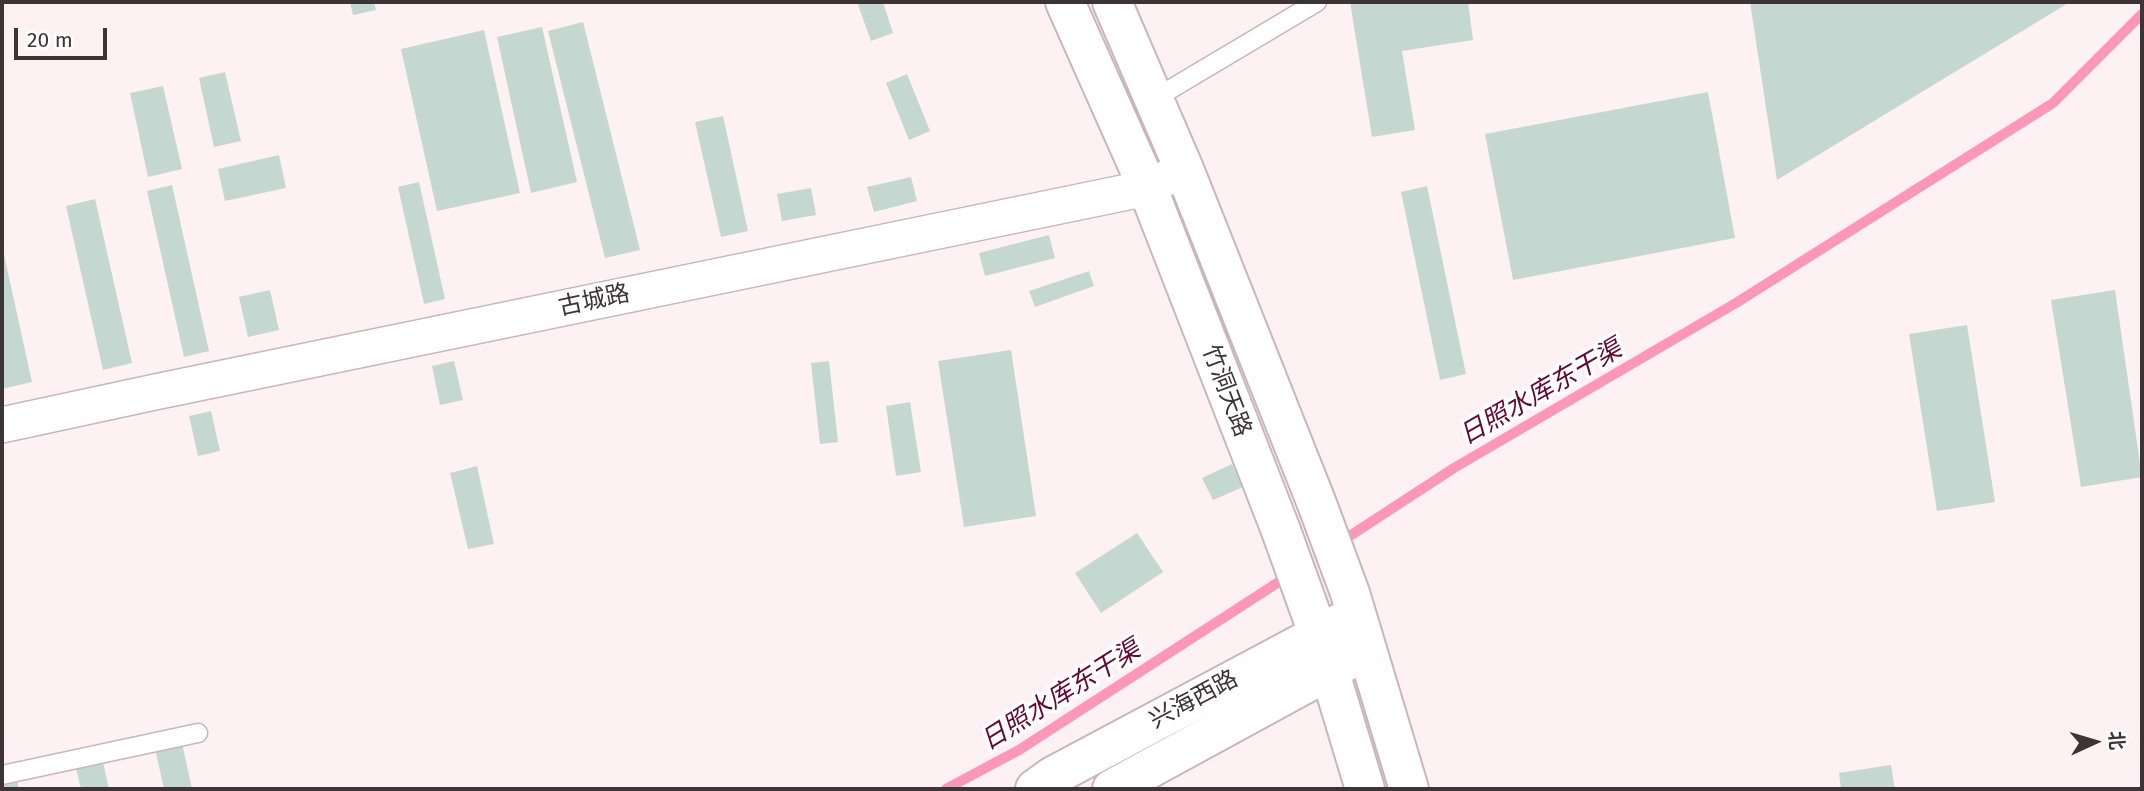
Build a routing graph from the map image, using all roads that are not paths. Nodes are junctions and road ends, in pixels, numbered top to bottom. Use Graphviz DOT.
graph roads {
  1 [pos="1065,2"];
  2 [pos="1112,2"];
  3 [pos="1317,2"];
  4 [pos="1154,99"];
  5 [pos="1184,169"];
  6 [pos="1147,188"];
  7 [pos="2,425"];
  8 [pos="1357,619"];
  9 [pos="1314,621"];
  10 [pos="1329,670"];
  11 [pos="198,733"];
  12 [pos="2,775"];
  13 [pos="1035,789"];
  14 [pos="1112,789"];
  15 [pos="1365,789"];
  16 [pos="1409,789"];
  1 -- 6 [label="main road, 竹洞天路"];
  2 -- 4 [label="main road, 竹洞天路"];
  3 -- 4 [label="lane"];
  4 -- 5 [label="main road, 竹洞天路"];
  5 -- 6 [label="street, 古城路"];
  5 -- 8 [label="main road, 竹洞天路"];
  6 -- 7 [label="street, 古城路"];
  6 -- 9 [label="main road, 竹洞天路"];
  8 -- 9 [label="main road, 兴海西路"];
  8 -- 10 [label="main road, 兴海西路"];
  8 -- 16 [label="main road, 竹洞天路"];
  9 -- 10 [label="main road, 竹洞天路"];
  9 -- 13 [label="main road, 兴海西路"];
  10 -- 14 [label="main road, 兴海西路"];
  10 -- 15 [label="main road, 竹洞天路"];
  11 -- 12 [label="lane"];
}
